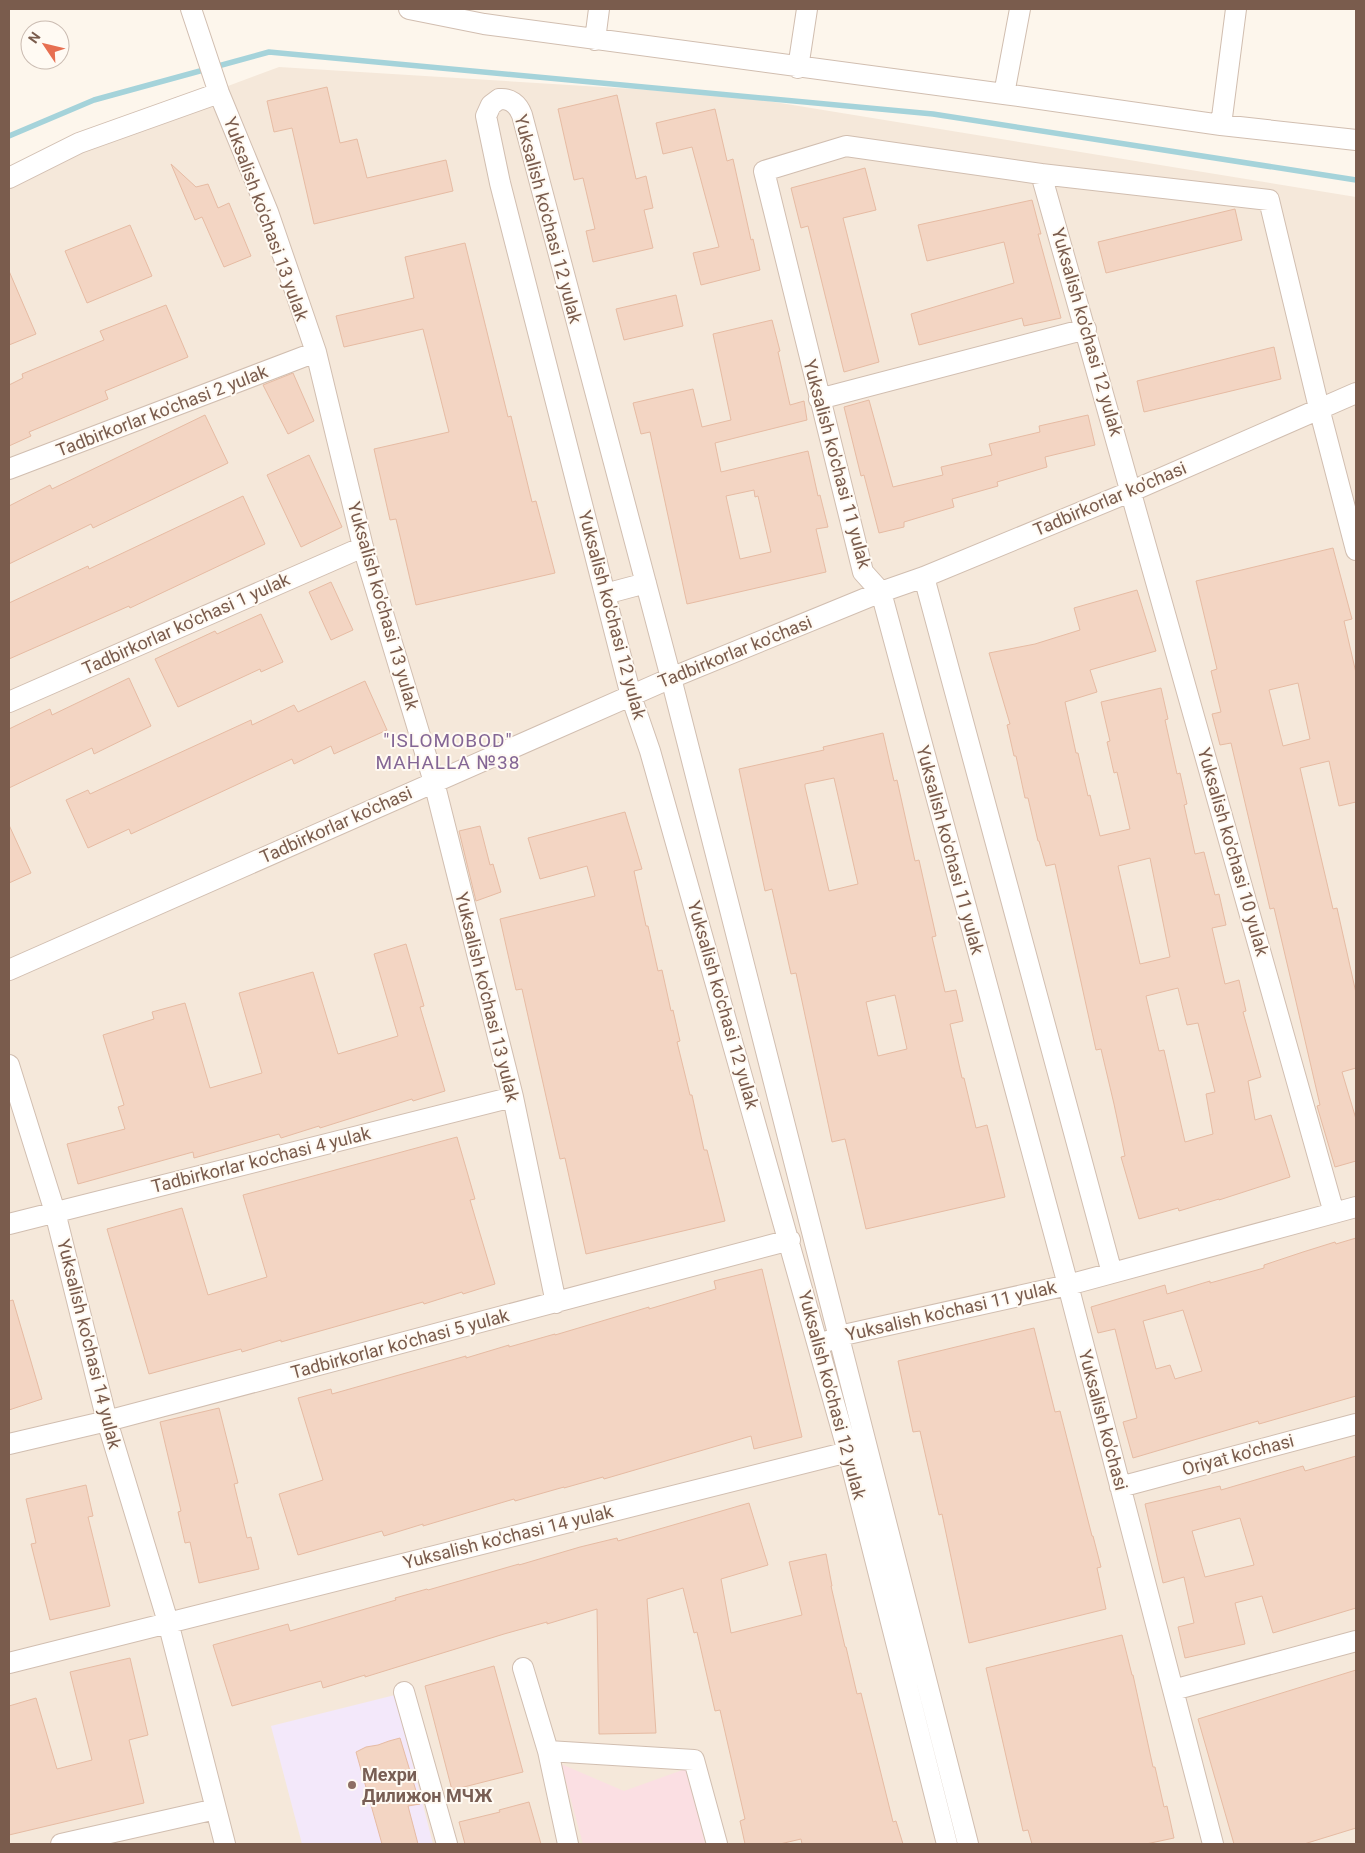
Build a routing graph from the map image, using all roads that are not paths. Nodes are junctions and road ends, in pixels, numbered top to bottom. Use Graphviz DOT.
graph roads {
  1 [pos="192,9"];
  2 [pos="409,9"];
  3 [pos="599,9"];
  4 [pos="807,9"];
  5 [pos="1020,9"];
  6 [pos="1236,9"];
  7 [pos="595,40"];
  8 [pos="798,68"];
  9 [pos="216,84"];
  10 [pos="1004,94"];
  11 [pos="1221,125"];
  12 [pos="1356,140"];
  13 [pos="1041,174"];
  14 [pos="9,178"];
  15 [pos="1086,329"];
  16 [pos="316,352"];
  17 [pos="1356,393"];
  18 [pos="819,398"];
  19 [pos="1319,408"];
  20 [pos="9,469"];
  21 [pos="1132,490"];
  22 [pos="363,546"];
  23 [pos="1356,550"];
  24 [pos="924,577"];
  25 [pos="646,583"];
  26 [pos="881,592"];
  27 [pos="605,594"];
  28 [pos="671,678"];
  29 [pos="631,696"];
  30 [pos="9,702"];
  31 [pos="434,782"];
  32 [pos="9,970"];
  33 [pos="9,1065"];
  34 [pos="513,1097"];
  35 [pos="1356,1207"];
  36 [pos="55,1212"];
  37 [pos="1334,1213"];
  38 [pos="9,1224"];
  39 [pos="790,1240"];
  40 [pos="1112,1273"];
  41 [pos="1068,1285"];
  42 [pos="556,1303"];
  43 [pos="839,1336"];
  44 [pos="819,1344"];
  45 [pos="107,1421"];
  46 [pos="1356,1424"];
  47 [pos="9,1444"];
  48 [pos="848,1452"];
  49 [pos="1120,1487"];
  50 [pos="168,1622"];
  51 [pos="1356,1641"];
  52 [pos="9,1663"];
  53 [pos="523,1668"];
  54 [pos="1173,1690"];
  55 [pos="404,1692"];
  56 [pos="548,1751"];
  57 [pos="216,1809"];
  58 [pos="60,1844"];
  59 [pos="226,1844"];
  60 [pos="447,1844"];
  61 [pos="568,1844"];
  62 [pos="718,1844"];
  63 [pos="947,1844"];
  64 [pos="968,1844"];
  65 [pos="1213,1844"];
  1 -- 9 [label="street, Yuksalish ko'chasi 13 yulak"];
  2 -- 7 [label="street"];
  3 -- 7 [label="street"];
  4 -- 8 [label="street"];
  5 -- 10 [label="street"];
  6 -- 11 [label="street"];
  7 -- 8 [label="street"];
  8 -- 10 [label="street"];
  9 -- 14 [label="street"];
  9 -- 16 [label="street, Yuksalish ko'chasi 13 yulak"];
  10 -- 11 [label="street"];
  11 -- 12 [label="street"];
  13 -- 15 [label="street, Yuksalish ko'chasi 12 yulak"];
  13 -- 18 [label="street, Yuksalish ko'chasi 11 yulak"];
  13 -- 19 [label="street"];
  15 -- 18 [label="street"];
  15 -- 21 [label="street, Yuksalish ko'chasi 12 yulak"];
  16 -- 20 [label="street, Tadbirkorlar ko'chasi 2 yulak"];
  16 -- 22 [label="street, Yuksalish ko'chasi 13 yulak"];
  17 -- 19 [label="street, Tadbirkorlar ko'chasi"];
  18 -- 26 [label="street, Yuksalish ko'chasi 11 yulak"];
  19 -- 21 [label="street, Tadbirkorlar ko'chasi"];
  19 -- 23 [label="street"];
  21 -- 24 [label="street, Tadbirkorlar ko'chasi"];
  21 -- 37 [label="street, Yuksalish ko'chasi 10 yulak"];
  22 -- 30 [label="street, Tadbirkorlar ko'chasi 1 yulak"];
  22 -- 31 [label="street, Yuksalish ko'chasi 13 yulak"];
  24 -- 26 [label="street, Tadbirkorlar ko'chasi"];
  24 -- 40 [label="street"];
  25 -- 27 [label="street"];
  25 -- 27 [label="street, Yuksalish ko'chasi 12 yulak"];
  25 -- 28 [label="street, Yuksalish ko'chasi 12 yulak"];
  26 -- 28 [label="street, Tadbirkorlar ko'chasi"];
  26 -- 41 [label="street, Yuksalish ko'chasi 11 yulak"];
  27 -- 29 [label="street, Yuksalish ko'chasi 12 yulak"];
  28 -- 29 [label="street, Tadbirkorlar ko'chasi"];
  28 -- 43 [label="street, Yuksalish ko'chasi 12 yulak"];
  29 -- 31 [label="street, Tadbirkorlar ko'chasi"];
  29 -- 39 [label="street, Yuksalish ko'chasi 12 yulak"];
  31 -- 32 [label="street, Tadbirkorlar ko'chasi"];
  31 -- 34 [label="street, Yuksalish ko'chasi 13 yulak"];
  33 -- 36 [label="street, Yuksalish ko'chasi 14 yulak"];
  34 -- 36 [label="street, Tadbirkorlar ko'chasi 4 yulak"];
  34 -- 42 [label="street, Yuksalish ko'chasi 13 yulak"];
  35 -- 37 [label="street"];
  36 -- 38 [label="street, Tadbirkorlar ko'chasi 4 yulak"];
  36 -- 45 [label="street, Yuksalish ko'chasi 14 yulak"];
  37 -- 40 [label="street"];
  39 -- 42 [label="street, Tadbirkorlar ko'chasi 5 yulak"];
  39 -- 44 [label="street, Yuksalish ko'chasi 12 yulak"];
  40 -- 41 [label="street"];
  41 -- 43 [label="street, Yuksalish ko'chasi 11 yulak"];
  41 -- 49 [label="street, Yuksalish ko'chasi"];
  42 -- 45 [label="street, Tadbirkorlar ko'chasi 5 yulak"];
  43 -- 44 [label="street, Yuksalish ko'chasi 11 yulak"];
  43 -- 64 [label="street, Yuksalish ko'chasi 12 yulak"];
  44 -- 48 [label="street, Yuksalish ko'chasi 12 yulak"];
  45 -- 47 [label="street, Tadbirkorlar ko'chasi 5 yulak"];
  45 -- 50 [label="street, Yuksalish ko'chasi 14 yulak"];
  46 -- 49 [label="street, Oriyat ko'chasi"];
  48 -- 50 [label="street, Yuksalish ko'chasi 14 yulak"];
  48 -- 63 [label="street, Yuksalish ko'chasi 12 yulak"];
  49 -- 54 [label="street, Yuksalish ko'chasi"];
  50 -- 52 [label="street, Yuksalish ko'chasi 14 yulak"];
  50 -- 57 [label="street, Yuksalish ko'chasi 14 yulak"];
  51 -- 54 [label="street"];
  53 -- 56 [label="street"];
  54 -- 65 [label="street, Yuksalish ko'chasi"];
  55 -- 60 [label="street"];
  56 -- 61 [label="street"];
  56 -- 62 [label="street"];
  57 -- 58 [label="street"];
  57 -- 59 [label="street, Yuksalish ko'chasi 14 yulak"];
}
